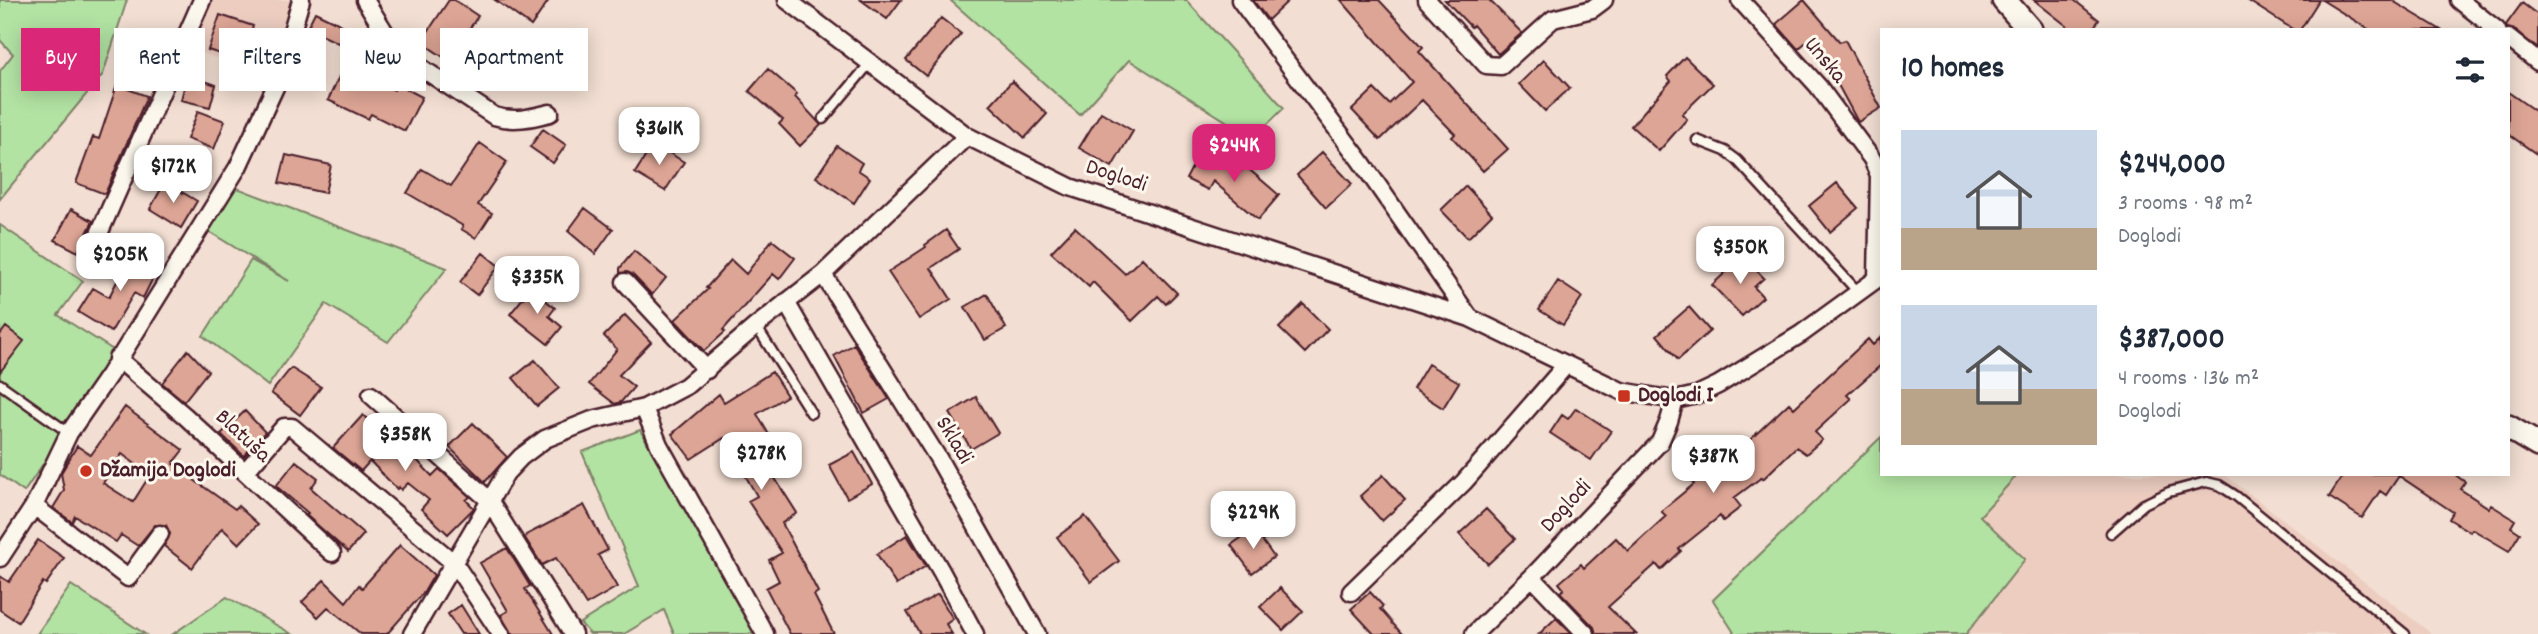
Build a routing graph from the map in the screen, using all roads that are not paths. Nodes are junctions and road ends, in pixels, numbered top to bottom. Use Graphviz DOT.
graph roads {
  1 [pos="202,0"];
  2 [pos="301,0"];
  3 [pos="365,0"];
  4 [pos="787,0"];
  5 [pos="1240,0"];
  6 [pos="1427,0"];
  7 [pos="1563,0"];
  8 [pos="1604,0"];
  9 [pos="1740,0"];
  10 [pos="2004,0"];
  11 [pos="2459,0"];
  12 [pos="1576,13"];
  13 [pos="2028,28"];
  14 [pos="2494,28"];
  15 [pos="2510,40"];
  16 [pos="2538,62"];
  17 [pos="870,63"];
  18 [pos="550,113"];
  19 [pos="823,119"];
  20 [pos="967,136"];
  21 [pos="1696,140"];
  22 [pos="99,236"];
  23 [pos="823,274"];
  24 [pos="1879,277"];
  25 [pos="625,282"];
  26 [pos="1858,292"];
  27 [pos="786,302"];
  28 [pos="1470,318"];
  29 [pos="756,326"];
  30 [pos="117,358"];
  31 [pos="1566,365"];
  32 [pos="707,370"];
  33 [pos="0,384"];
  34 [pos="371,395"];
  35 [pos="1675,400"];
  36 [pos="644,408"];
  37 [pos="811,413"];
  38 [pos="2510,428"];
  39 [pos="69,433"];
  40 [pos="2538,444"];
  41 [pos="245,472"];
  42 [pos="489,500"];
  43 [pos="34,506"];
  44 [pos="2111,533"];
  45 [pos="160,534"];
  46 [pos="332,553"];
  47 [pos="0,558"];
  48 [pos="454,563"];
  49 [pos="1532,577"];
  50 [pos="1351,592"];
  51 [pos="412,634"];
  52 [pos="501,634"];
  53 [pos="573,634"];
  54 [pos="765,634"];
  55 [pos="975,634"];
  56 [pos="1037,634"];
  57 [pos="1475,634"];
  58 [pos="1586,634"];
  59 [pos="2405,634"];
  1 -- 22 [label="street"];
  2 -- 30 [label="street"];
  3 -- 18 [label="street"];
  4 -- 17 [label="street, Doglodi"];
  5 -- 28 [label="street, Doglodi"];
  6 -- 12 [label="street"];
  7 -- 12 [label="street"];
  8 -- 12 [label="street"];
  9 -- 24 [label="street, Unska"];
  10 -- 13 [label="main road"];
  11 -- 14 [label="street"];
  15 -- 16 [label="street"];
  17 -- 19 [label="lane"];
  17 -- 20 [label="street, Doglodi"];
  20 -- 23 [label="street"];
  20 -- 28 [label="street, Doglodi"];
  21 -- 26 [label="lane"];
  23 -- 27 [label="street"];
  23 -- 56 [label="street, Skladi"];
  24 -- 26 [label="street, Doglodi"];
  25 -- 32 [label="street"];
  26 -- 35 [label="street, Doglodi"];
  27 -- 29 [label="street"];
  27 -- 55 [label="street"];
  28 -- 31 [label="street, Doglodi"];
  29 -- 32 [label="street"];
  29 -- 37 [label="lane"];
  30 -- 39 [label="street"];
  30 -- 41 [label="street, Blatuša"];
  31 -- 35 [label="street, Doglodi"];
  31 -- 50 [label="street"];
  32 -- 36 [label="street"];
  33 -- 39 [label="lane"];
  34 -- 42 [label="street"];
  35 -- 49 [label="street, Doglodi"];
  36 -- 42 [label="street"];
  36 -- 54 [label="street"];
  38 -- 40 [label="main road"];
  39 -- 43 [label="street"];
  41 -- 46 [label="street, Blatuša"];
  41 -- 48 [label="street"];
  42 -- 48 [label="street"];
  42 -- 53 [label="street"];
  43 -- 45 [label="street"];
  43 -- 47 [label="street"];
  44 -- 59 [label="lane"];
  48 -- 51 [label="street"];
  48 -- 52 [label="street"];
  49 -- 57 [label="street, Doglodi"];
  49 -- 58 [label="street"];
}
